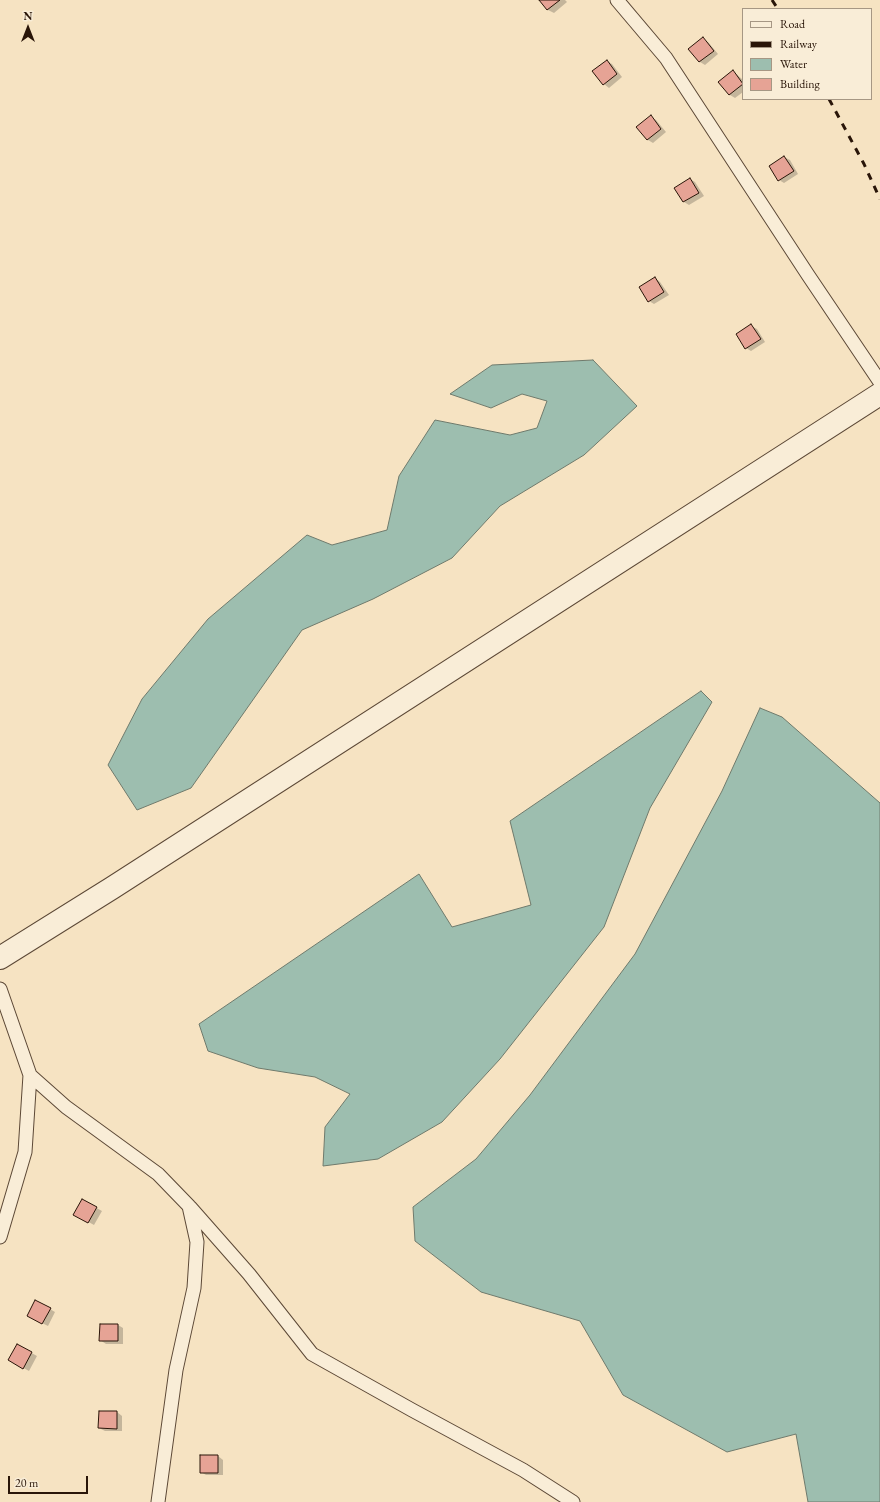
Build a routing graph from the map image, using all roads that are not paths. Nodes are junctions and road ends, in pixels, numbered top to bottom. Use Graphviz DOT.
graph roads {
  1 [pos="617,0"];
  2 [pos="880,382"];
  3 [pos="880,394"];
  4 [pos="0,958"];
  5 [pos="0,989"];
  6 [pos="30,1075"];
  7 [pos="189,1206"];
  8 [pos="0,1237"];
  9 [pos="158,1502"];
  10 [pos="573,1502"];
  1 -- 2 [label="lane"];
  3 -- 4 [label="street"];
  5 -- 6 [label="lane"];
  6 -- 7 [label="lane"];
  6 -- 8 [label="lane"];
  7 -- 9 [label="lane"];
  7 -- 10 [label="lane"];
}
